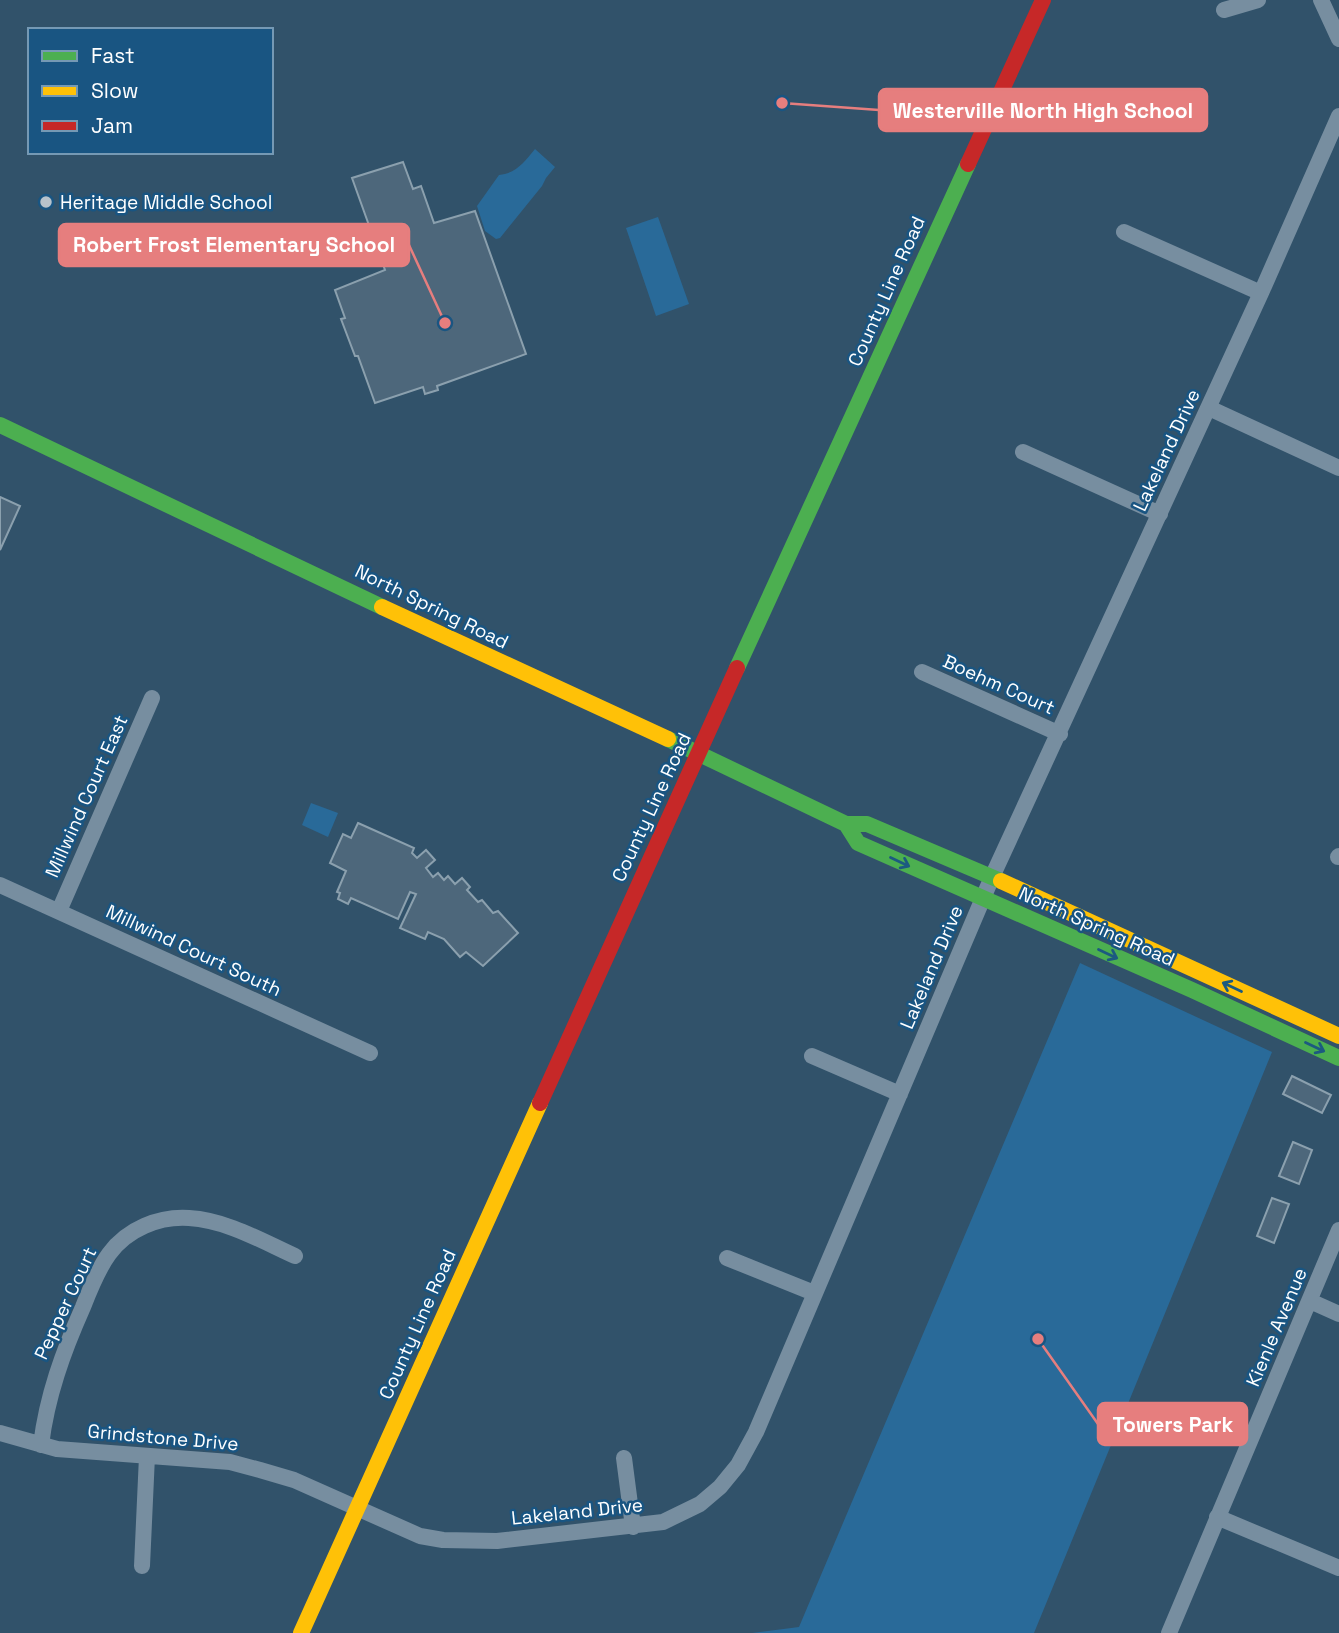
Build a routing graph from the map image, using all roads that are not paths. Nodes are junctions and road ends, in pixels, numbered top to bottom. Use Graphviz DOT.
graph roads {
  1 [pos="1043,0"];
  2 [pos="1258,0"];
  3 [pos="1321,0"];
  4 [pos="1224,10"];
  5 [pos="1339,39"];
  6 [pos="1339,116"];
  7 [pos="1124,232"];
  8 [pos="1261,293"];
  9 [pos="1209,408"];
  10 [pos="0,425"];
  11 [pos="1023,452"];
  12 [pos="1339,468"];
  13 [pos="1160,514"];
  14 [pos="922,672"];
  15 [pos="152,698"];
  16 [pos="1059,734"];
  17 [pos="699,753"];
  18 [pos="846,824"];
  19 [pos="992,877"];
  20 [pos="0,885"];
  21 [pos="983,898"];
  22 [pos="59,911"];
  23 [pos="1339,1036"];
  24 [pos="370,1053"];
  25 [pos="812,1056"];
  26 [pos="1339,1058"];
  27 [pos="900,1094"];
  28 [pos="1339,1230"];
  29 [pos="295,1256"];
  30 [pos="727,1258"];
  31 [pos="814,1293"];
  32 [pos="1310,1301"];
  33 [pos="1339,1314"];
  34 [pos="0,1433"];
  35 [pos="41,1445"];
  36 [pos="147,1456"];
  37 [pos="624,1458"];
  38 [pos="357,1509"];
  39 [pos="1217,1517"];
  40 [pos="633,1527"];
  41 [pos="142,1566"];
  42 [pos="1339,1568"];
  43 [pos="302,1633"];
  44 [pos="1168,1633"];
  1 -- 17 [label="main road, County Line Road"];
  2 -- 4 [label="street"];
  3 -- 5 [label="street"];
  6 -- 8 [label="street, Lakeland Drive"];
  7 -- 8 [label="street"];
  8 -- 9 [label="street, Lakeland Drive"];
  9 -- 12 [label="street"];
  9 -- 13 [label="street, Lakeland Drive"];
  10 -- 17 [label="main road, North Spring Road"];
  11 -- 13 [label="street"];
  13 -- 16 [label="street, Lakeland Drive"];
  14 -- 16 [label="street, Boehm Court"];
  15 -- 22 [label="street, Millwind Court East"];
  16 -- 19 [label="street, Lakeland Drive"];
  17 -- 18 [label="main road, North Spring Road"];
  17 -- 38 [label="main road, County Line Road"];
  18 -- 19 [label="main road, North Spring Road"];
  18 -- 21 [label="main road, North Spring Road, one-way"];
  19 -- 21 [label="street, Lakeland Drive"];
  23 -- 19 [label="main road, North Spring Road, one-way"];
  20 -- 22 [label="street, Millwind Court South"];
  21 -- 26 [label="main road, North Spring Road, one-way"];
  21 -- 27 [label="street, Lakeland Drive"];
  22 -- 24 [label="street, Millwind Court South"];
  25 -- 27 [label="street"];
  27 -- 31 [label="street, Lakeland Drive"];
  28 -- 32 [label="street, Kienle Avenue"];
  29 -- 35 [label="street, Pepper Court"];
  30 -- 31 [label="street"];
  31 -- 40 [label="street, Lakeland Drive"];
  32 -- 33 [label="street"];
  32 -- 39 [label="street, Kienle Avenue"];
  34 -- 35 [label="street, Grindstone Drive"];
  35 -- 36 [label="street, Grindstone Drive"];
  36 -- 38 [label="street, Grindstone Drive"];
  36 -- 41 [label="street"];
  37 -- 40 [label="street"];
  38 -- 40 [label="street, Lakeland Drive"];
  38 -- 43 [label="main road, County Line Road"];
  39 -- 42 [label="street"];
  39 -- 44 [label="street, Kienle Avenue"];
}
